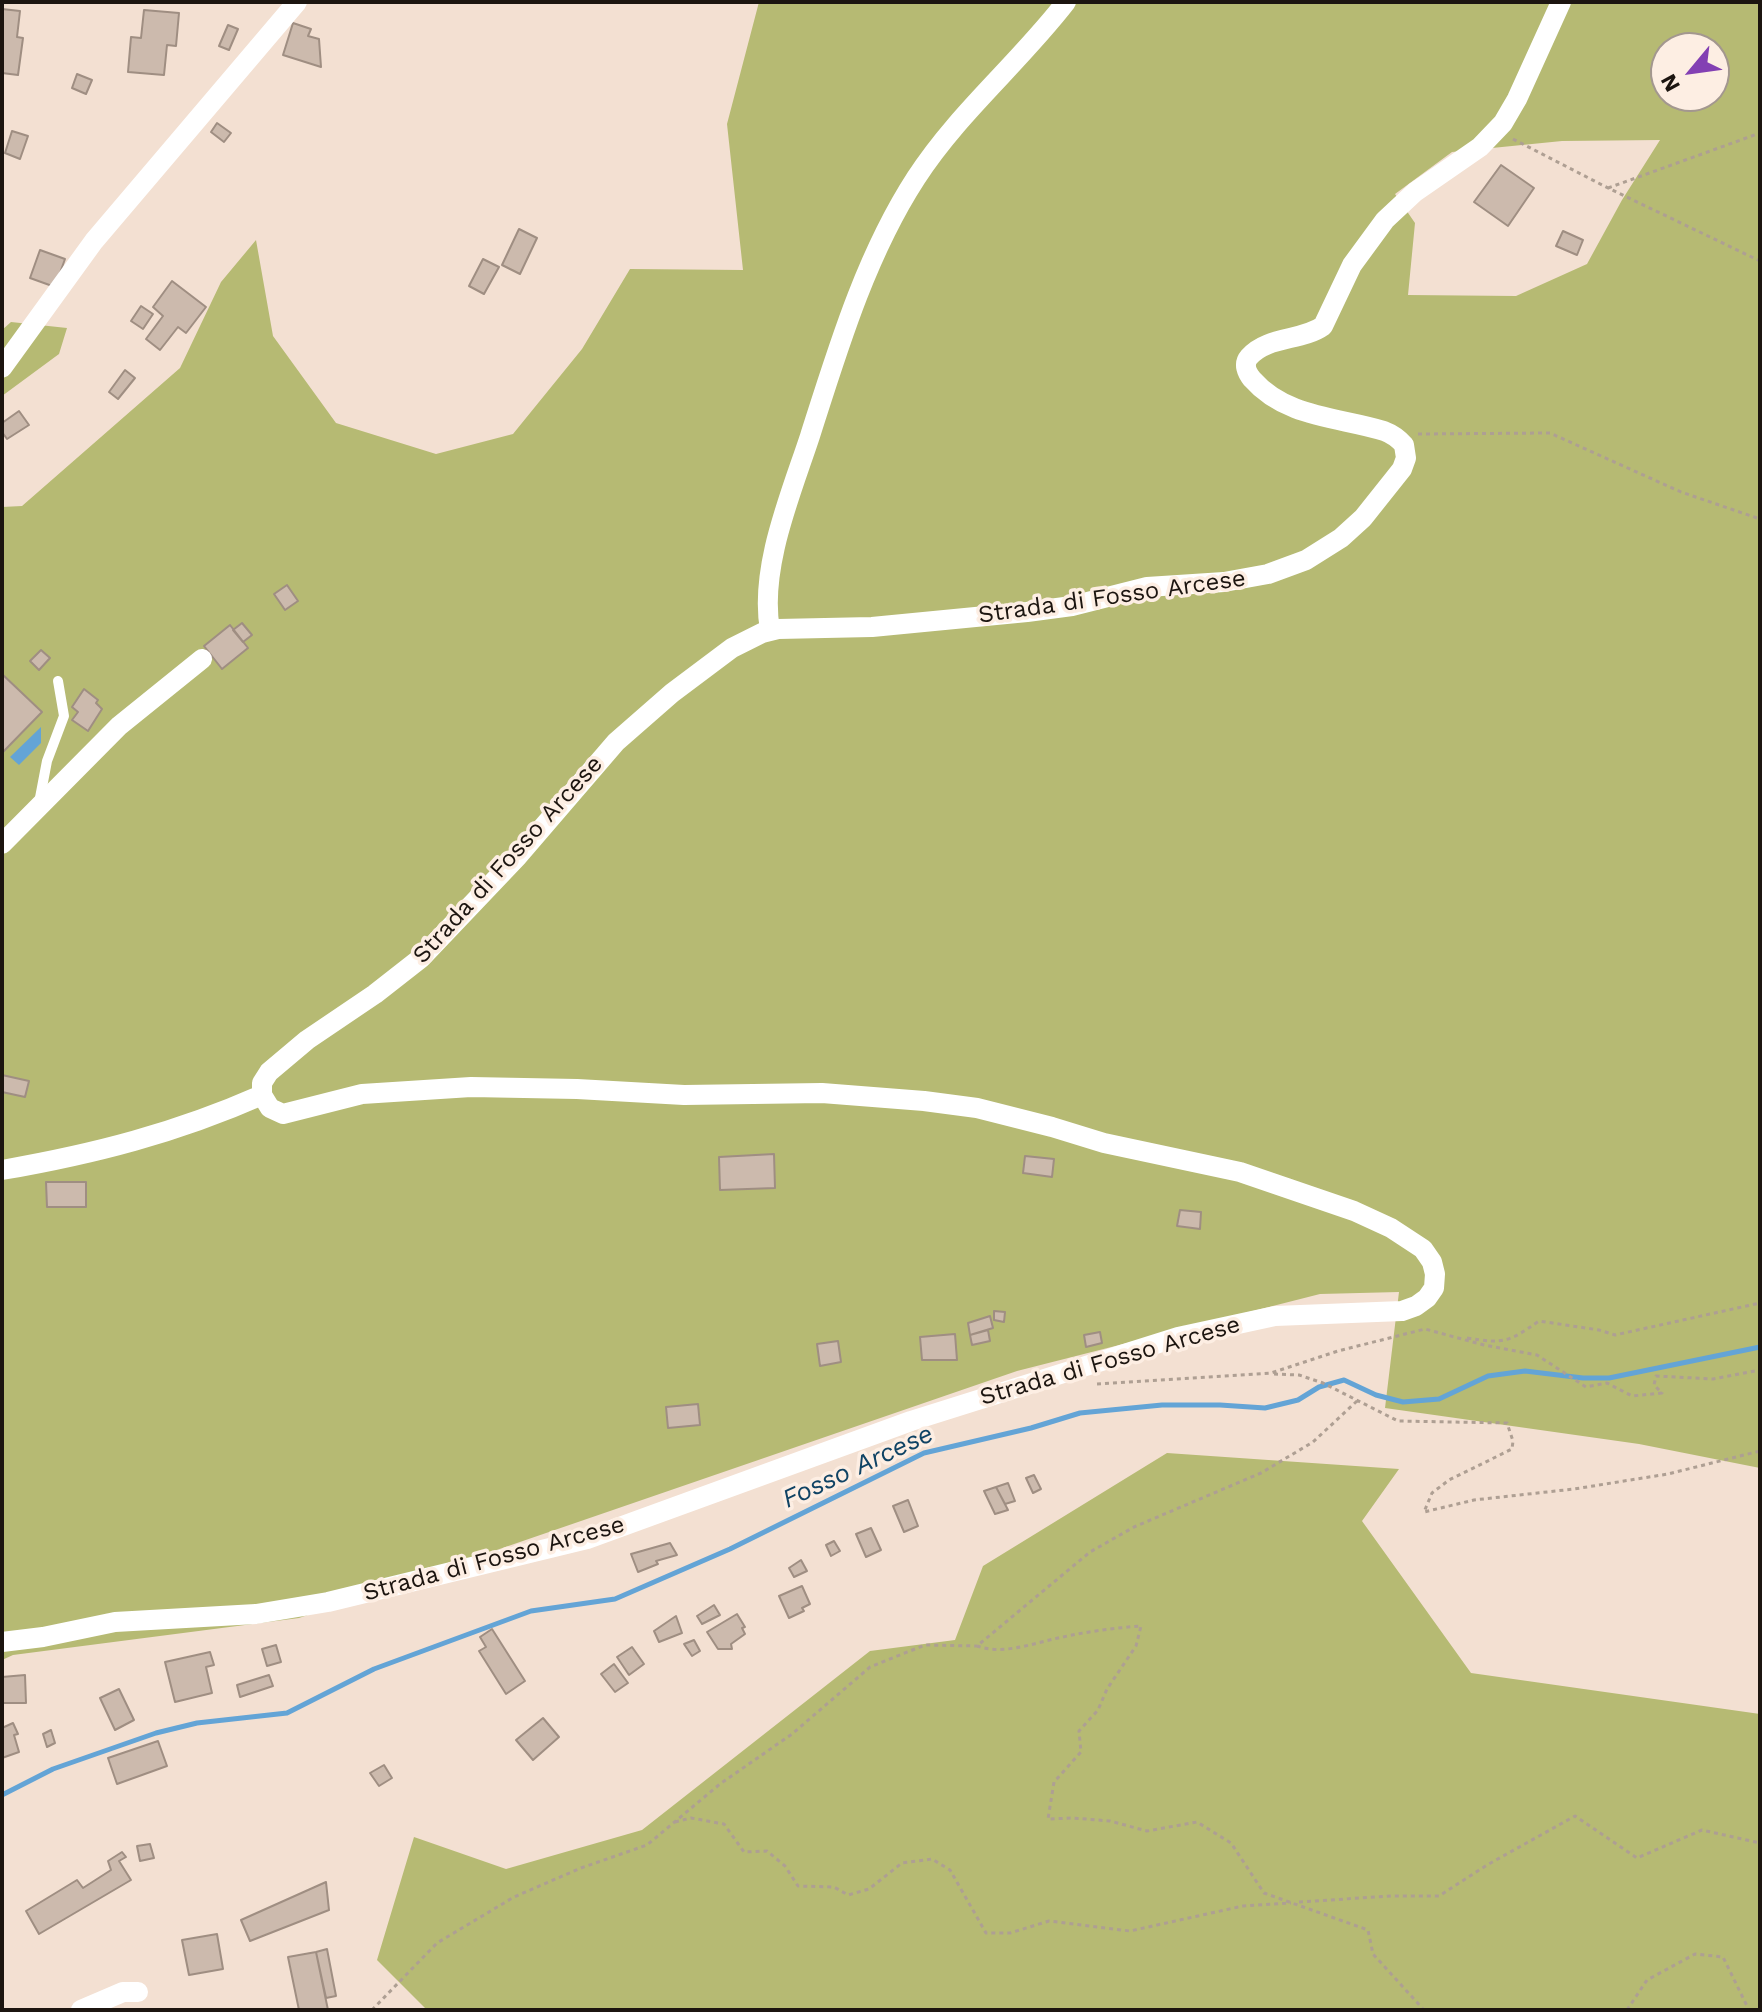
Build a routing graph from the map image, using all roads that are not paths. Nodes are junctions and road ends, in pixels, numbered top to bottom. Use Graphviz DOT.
graph roads {
  1 [pos="297,2"];
  2 [pos="1066,2"];
  3 [pos="1561,2"];
  4 [pos="2,368"];
  5 [pos="770,630"];
  6 [pos="202,659"];
  7 [pos="58,681"];
  8 [pos="38,805"];
  9 [pos="2,844"];
  10 [pos="262,1095"];
  11 [pos="2,1170"];
  12 [pos="2,1642"];
  13 [pos="138,1992"];
  14 [pos="81,2010"];
  1 -- 4 [label="street"];
  2 -- 5 [label="street"];
  3 -- 5 [label="street, Strada di Fosso Arcese"];
  5 -- 10 [label="street, Strada di Fosso Arcese"];
  6 -- 8 [label="street"];
  7 -- 8 [label="lane"];
  8 -- 9 [label="street"];
  10 -- 11 [label="street"];
  10 -- 12 [label="street, Strada di Fosso Arcese"];
  13 -- 14 [label="street"];
}
